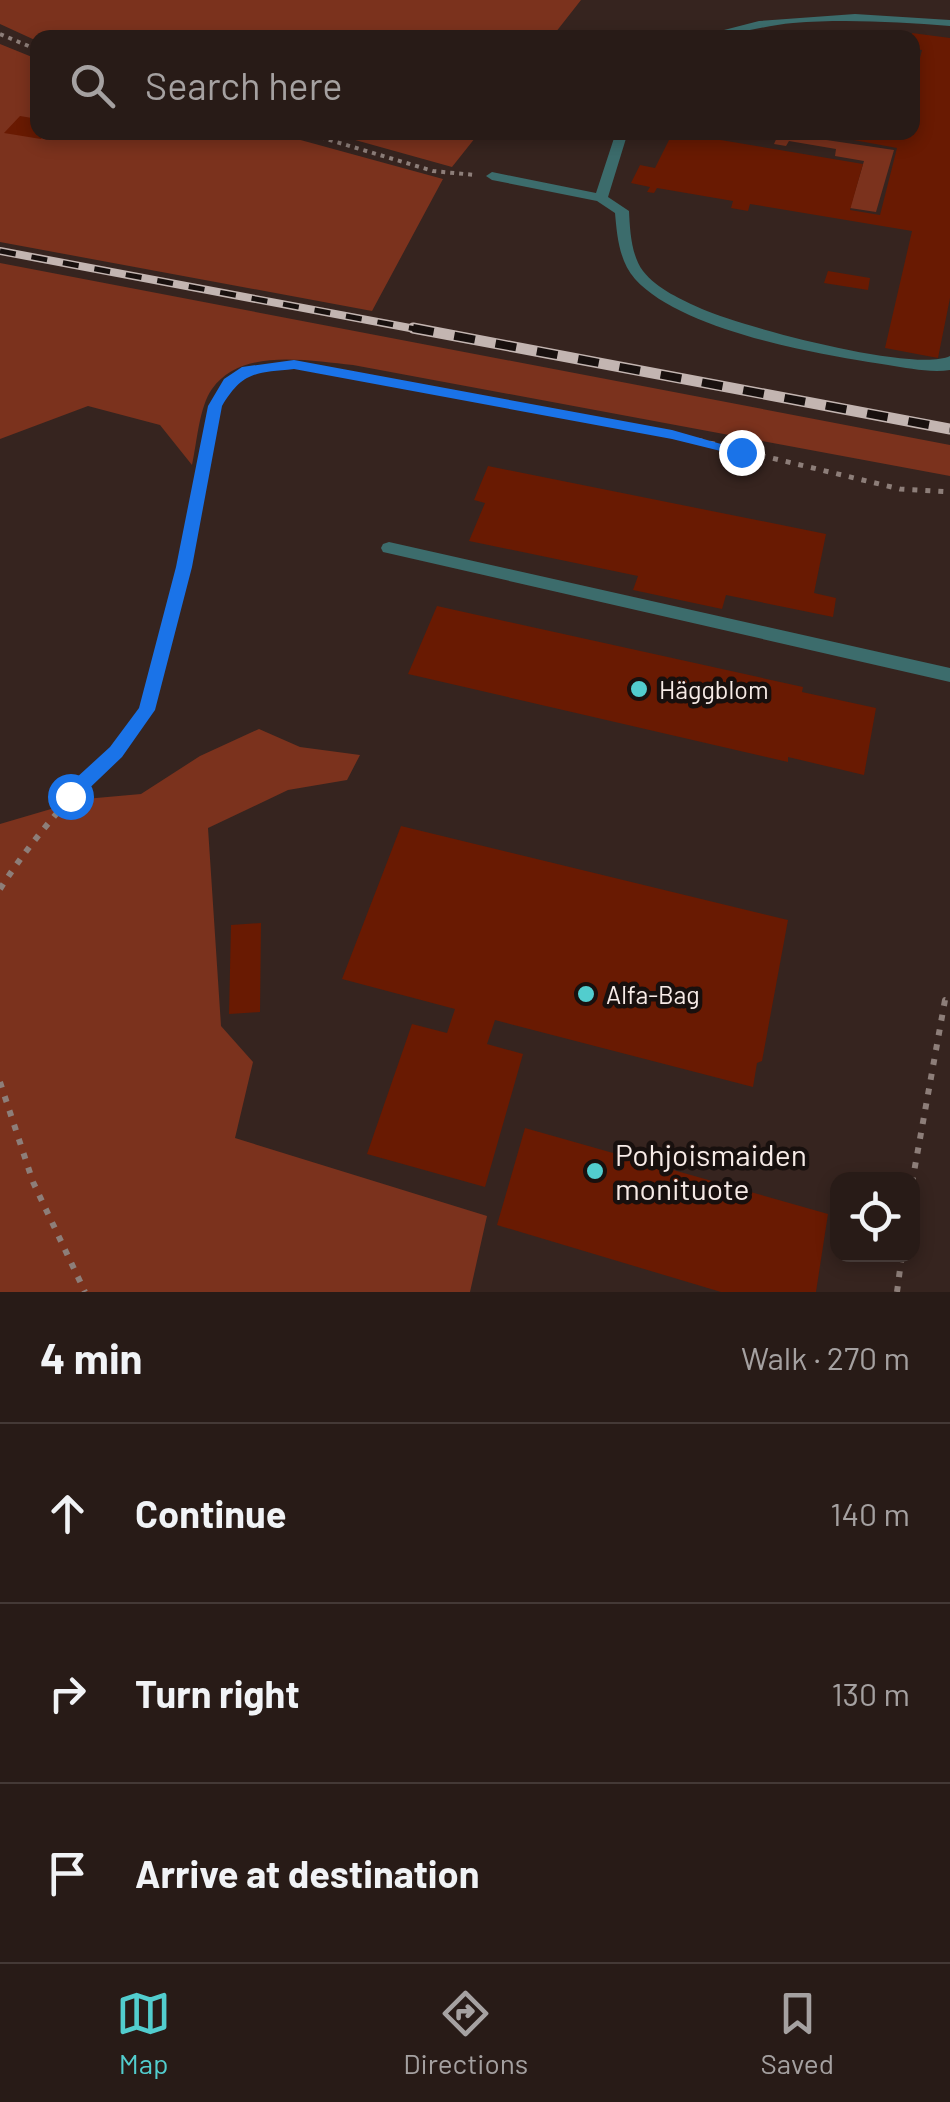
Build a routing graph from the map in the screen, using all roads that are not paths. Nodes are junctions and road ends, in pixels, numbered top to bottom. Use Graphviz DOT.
graph roads {
  1 [pos="950,22"];
  2 [pos="736,30"];
  3 [pos="619,140"];
  4 [pos="492,176"];
  5 [pos="601,198"];
  6 [pos="950,361"];
  7 [pos="389,548"];
  8 [pos="950,675"];
  1 -- 2 [label="lane"];
  3 -- 5 [label="lane"];
  4 -- 5 [label="lane"];
  5 -- 6 [label="lane"];
  7 -- 8 [label="lane"];
}
